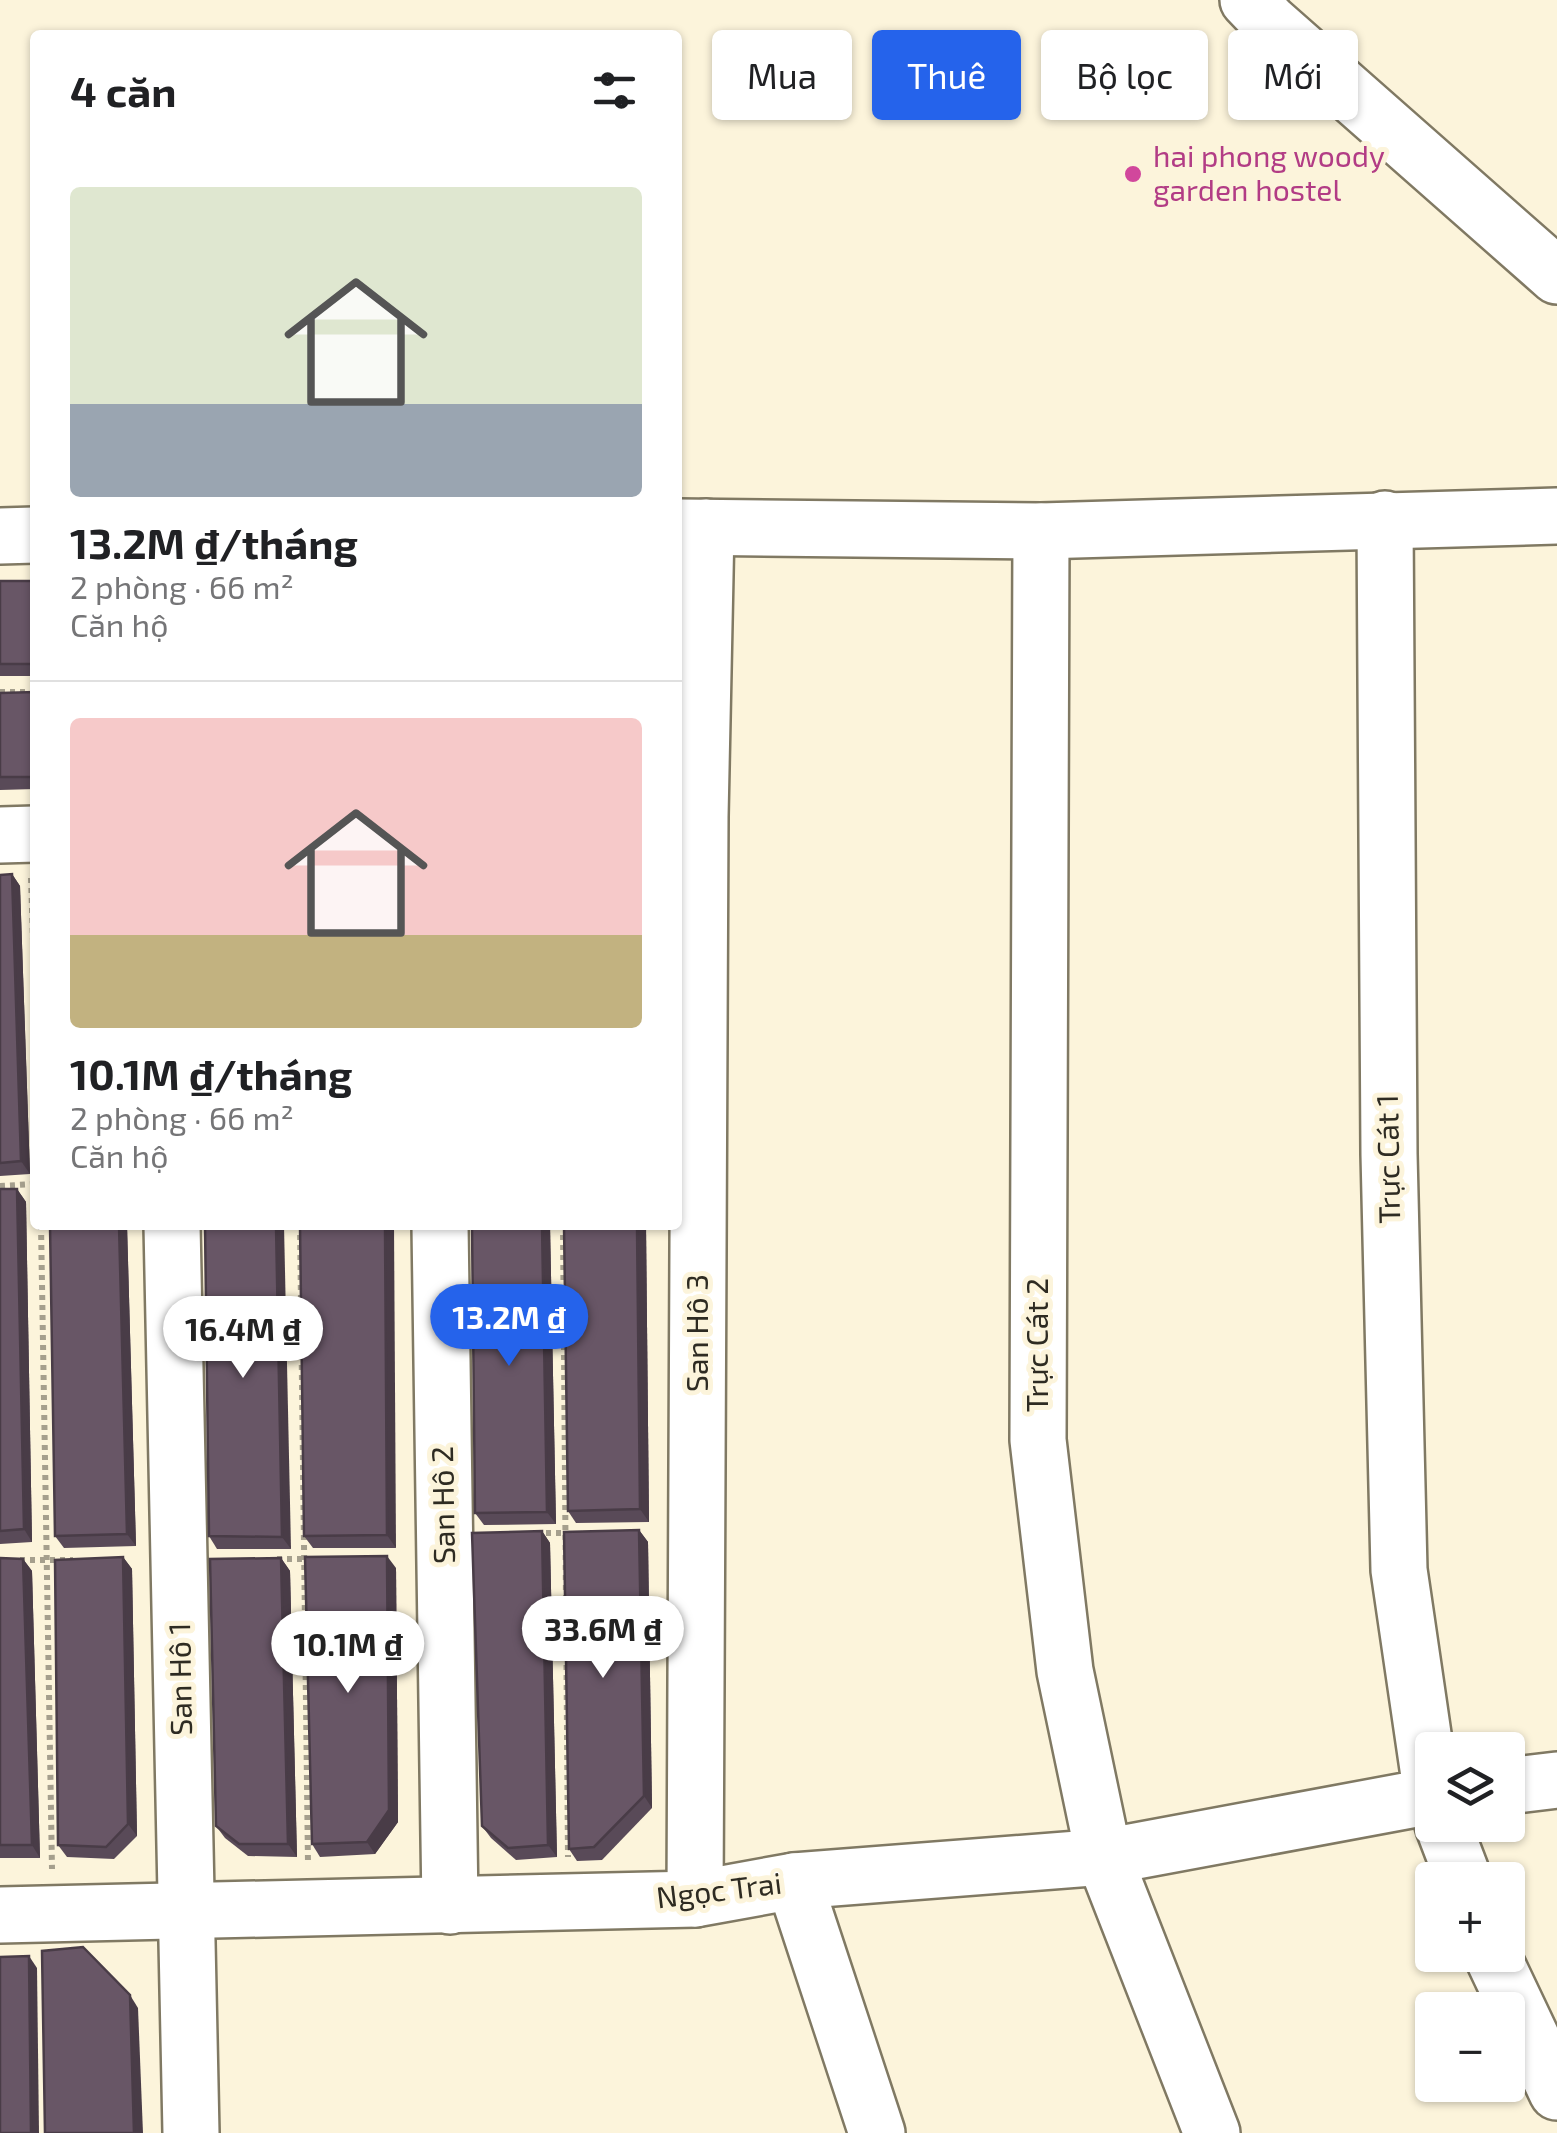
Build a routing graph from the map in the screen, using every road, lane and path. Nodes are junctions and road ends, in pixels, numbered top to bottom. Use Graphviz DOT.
graph roads {
  1 [pos="1270,8"];
  2 [pos="1557,276"];
  3 [pos="1557,516"];
  4 [pos="1385,519"];
  5 [pos="692,527"];
  6 [pos="1041,531"];
  7 [pos="30,535"];
  8 [pos="0,536"];
  9 [pos="0,692"];
  10 [pos="30,692"];
  11 [pos="689,818"];
  12 [pos="22,847"];
  13 [pos="30,943"];
  14 [pos="30,1184"];
  15 [pos="0,1186"];
  16 [pos="42,1230"];
  17 [pos="172,1230"];
  18 [pos="300,1230"];
  19 [pos="440,1230"];
  20 [pos="563,1230"];
  21 [pos="526,1533"];
  22 [pos="564,1533"];
  23 [pos="581,1533"];
  24 [pos="85,1559"];
  25 [pos="264,1559"];
  26 [pos="303,1559"];
  27 [pos="322,1559"];
  28 [pos="15,1560"];
  29 [pos="46,1560"];
  30 [pos="1422,1732"];
  31 [pos="1557,1780"];
  32 [pos="1525,1784"];
  33 [pos="1415,1799"];
  34 [pos="1104,1856"];
  35 [pos="568,1874"];
  36 [pos="52,1875"];
  37 [pos="308,1878"];
  38 [pos="794,1882"];
  39 [pos="696,1899"];
  40 [pos="450,1906"];
  41 [pos="185,1910"];
  42 [pos="0,1915"];
  43 [pos="1500,1972"];
  44 [pos="1557,2092"];
  45 [pos="191,2133"];
  46 [pos="877,2133"];
  47 [pos="1212,2133"];
  1 -- 2 [label="street"];
  3 -- 4 [label="street"];
  4 -- 6 [label="street"];
  4 -- 30 [label="street, Trực Cát 1"];
  5 -- 6 [label="street"];
  5 -- 11 [label="street, San Hô 3"];
  6 -- 34 [label="street, Trực Cát 2"];
  7 -- 8 [label="street"];
  9 -- 10 [label="path"];
  11 -- 39 [label="street, San Hô 3"];
  12 -- 13 [label="path"];
  14 -- 15 [label="path"];
  16 -- 29 [label="path"];
  17 -- 41 [label="street, San Hô 1"];
  18 -- 26 [label="path"];
  19 -- 40 [label="street, San Hô 2"];
  20 -- 22 [label="path"];
  21 -- 22 [label="path"];
  22 -- 23 [label="path"];
  22 -- 35 [label="path"];
  24 -- 29 [label="path"];
  25 -- 26 [label="path"];
  26 -- 27 [label="path"];
  26 -- 37 [label="path"];
  28 -- 29 [label="path"];
  29 -- 36 [label="path"];
  31 -- 32 [label="street"];
  33 -- 34 [label="street, Ngọc Trai"];
  34 -- 38 [label="street, Ngọc Trai"];
  34 -- 47 [label="street, Trực Cát 2"];
  38 -- 39 [label="street, Ngọc Trai"];
  38 -- 46 [label="street"];
  39 -- 40 [label="street, Ngọc Trai"];
  40 -- 41 [label="street, Ngọc Trai"];
  41 -- 42 [label="street, Ngọc Trai"];
  41 -- 45 [label="street, San Hô 1"];
  43 -- 44 [label="street"];
}
